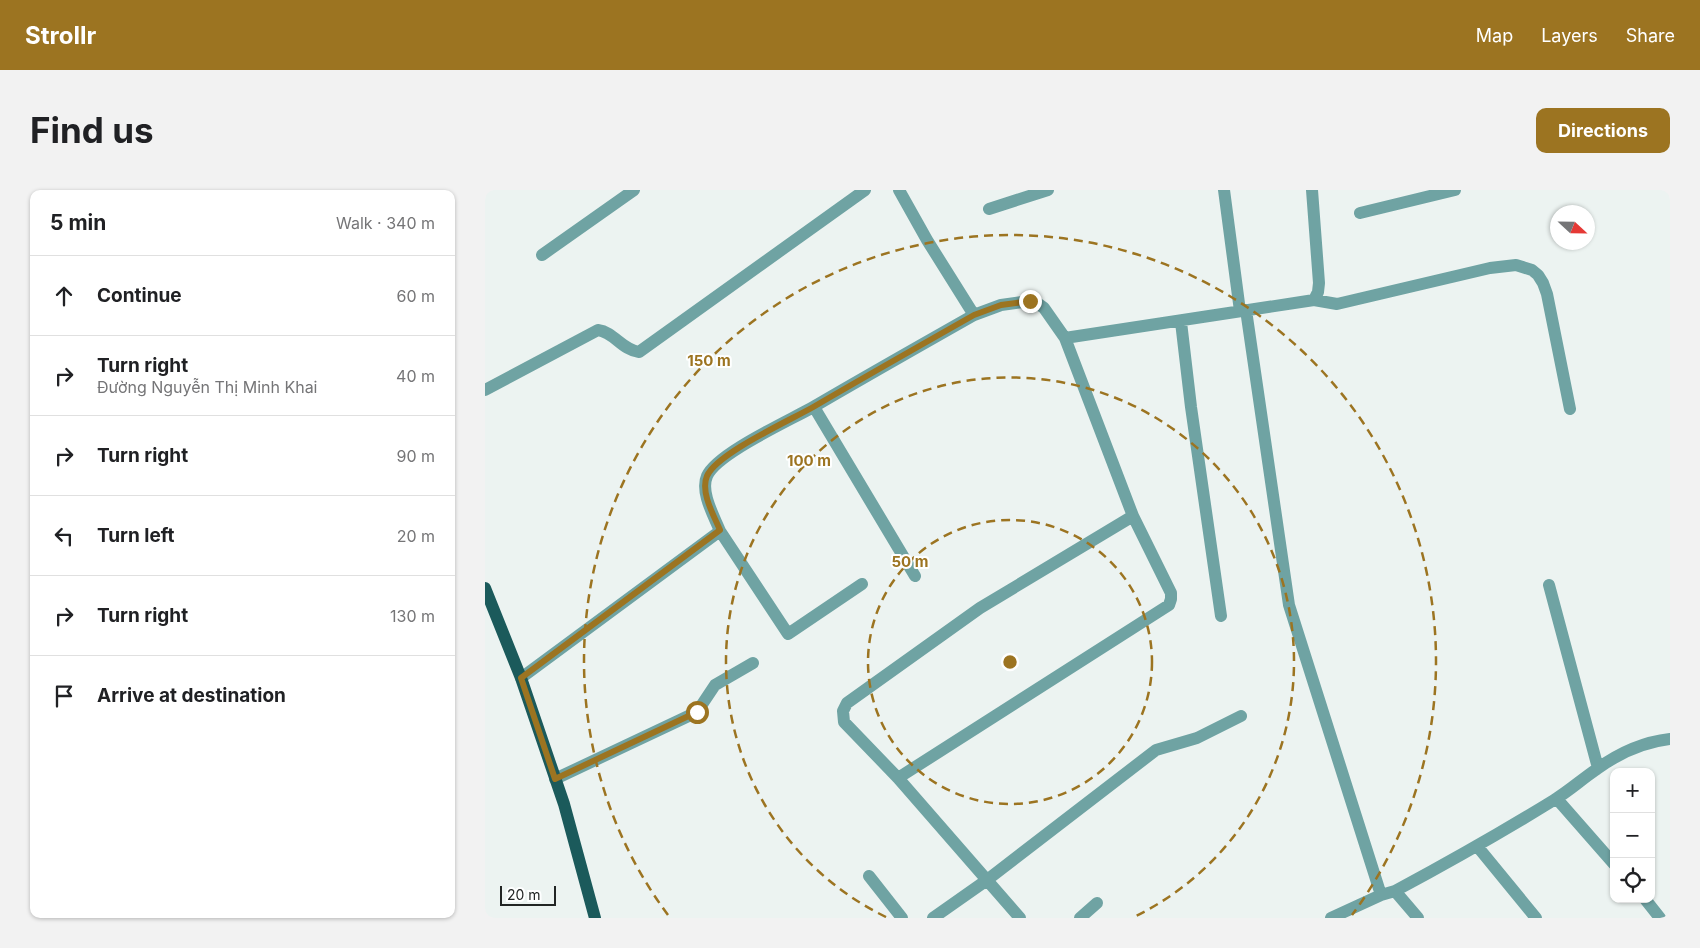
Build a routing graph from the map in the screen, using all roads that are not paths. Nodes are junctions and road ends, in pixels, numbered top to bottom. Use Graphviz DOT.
graph roads {
  1 [pos="634,190"];
  2 [pos="865,190"];
  3 [pos="899,190"];
  4 [pos="1048,190"];
  5 [pos="1224,190"];
  6 [pos="1312,190"];
  7 [pos="1455,190"];
  8 [pos="989,209"];
  9 [pos="1360,213"];
  10 [pos="542,255"];
  11 [pos="1314,300"];
  12 [pos="1243,311"];
  13 [pos="974,315"];
  14 [pos="1181,322"];
  15 [pos="1065,338"];
  16 [pos="485,390"];
  17 [pos="814,407"];
  18 [pos="1570,409"];
  19 [pos="1133,516"];
  20 [pos="720,530"];
  21 [pos="915,576"];
  22 [pos="862,584"];
  23 [pos="1549,585"];
  24 [pos="485,588"];
  25 [pos="1221,616"];
  26 [pos="753,663"];
  27 [pos="521,678"];
  28 [pos="1241,716"];
  29 [pos="1670,739"];
  30 [pos="1598,768"];
  31 [pos="898,778"];
  32 [pos="555,779"];
  33 [pos="1557,799"];
  34 [pos="1477,846"];
  35 [pos="1610,859"];
  36 [pos="869,876"];
  37 [pos="987,880"];
  38 [pos="1395,891"];
  39 [pos="1381,895"];
  40 [pos="1097,903"];
  41 [pos="1648,903"];
  42 [pos="595,918"];
  43 [pos="902,918"];
  44 [pos="933,918"];
  45 [pos="1020,918"];
  46 [pos="1080,918"];
  47 [pos="1331,918"];
  48 [pos="1418,918"];
  49 [pos="1536,918"];
  50 [pos="1661,918"];
  1 -- 10 [label="street"];
  2 -- 16 [label="street"];
  3 -- 13 [label="street"];
  4 -- 8 [label="street"];
  5 -- 12 [label="street"];
  6 -- 11 [label="street"];
  7 -- 9 [label="street"];
  11 -- 12 [label="street"];
  11 -- 18 [label="street"];
  12 -- 14 [label="street"];
  12 -- 39 [label="street"];
  13 -- 15 [label="street"];
  13 -- 17 [label="street"];
  14 -- 15 [label="street"];
  14 -- 25 [label="street"];
  15 -- 19 [label="street"];
  17 -- 20 [label="street"];
  17 -- 21 [label="street"];
  19 -- 31 [label="street"];
  19 -- 31 [label="street"];
  20 -- 22 [label="street"];
  20 -- 27 [label="street"];
  23 -- 30 [label="street"];
  24 -- 27 [label="main road"];
  26 -- 32 [label="street"];
  27 -- 32 [label="main road"];
  28 -- 37 [label="street"];
  29 -- 30 [label="street"];
  30 -- 33 [label="street"];
  31 -- 37 [label="street"];
  32 -- 42 [label="main road"];
  33 -- 34 [label="street"];
  33 -- 35 [label="street"];
  34 -- 38 [label="street"];
  34 -- 49 [label="street"];
  36 -- 43 [label="street"];
  37 -- 44 [label="street"];
  37 -- 45 [label="street"];
  38 -- 39 [label="street"];
  38 -- 48 [label="street"];
  39 -- 47 [label="street"];
  40 -- 46 [label="street"];
  41 -- 50 [label="street"];
}
